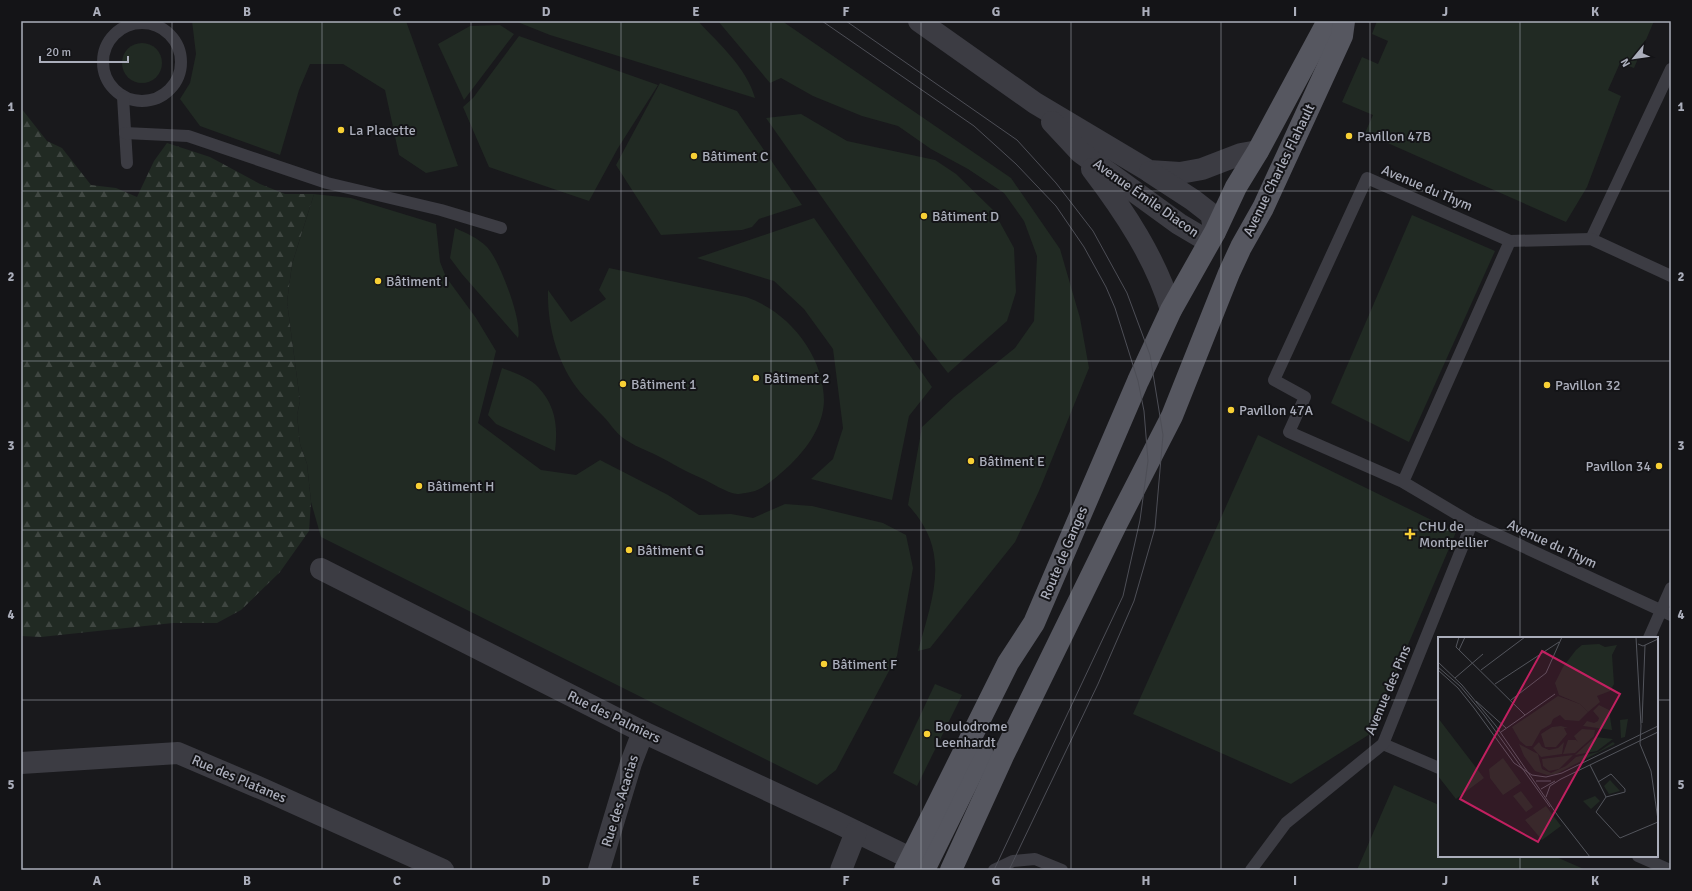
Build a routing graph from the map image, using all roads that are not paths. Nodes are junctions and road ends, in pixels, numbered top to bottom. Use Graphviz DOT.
graph roads {
  1 [pos="919,21"];
  2 [pos="1328,21"];
  3 [pos="1344,21"];
  4 [pos="142,22"];
  5 [pos="158,23"];
  6 [pos="1671,69"];
  7 [pos="124,98"];
  8 [pos="1035,104"];
  9 [pos="125,133"];
  10 [pos="1258,151"];
  11 [pos="1080,152"];
  12 [pos="127,164"];
  13 [pos="1149,171"];
  14 [pos="500,228"];
  15 [pos="1215,232"];
  16 [pos="1591,239"];
  17 [pos="1510,241"];
  18 [pos="1241,247"];
  19 [pos="1671,276"];
  20 [pos="1171,310"];
  21 [pos="1403,482"];
  22 [pos="1472,523"];
  23 [pos="321,569"];
  24 [pos="1671,588"];
  25 [pos="1666,613"];
  26 [pos="1650,637"];
  27 [pos="643,732"];
  28 [pos="1383,744"];
  29 [pos="21,763"];
  30 [pos="1438,768"];
  31 [pos="856,832"];
  32 [pos="1640,857"];
  33 [pos="920,866"];
  34 [pos="443,870"];
  35 [pos="599,870"];
  36 [pos="841,870"];
  37 [pos="951,870"];
  38 [pos="994,870"];
  39 [pos="1062,870"];
  40 [pos="1251,870"];
  41 [pos="1670,870"];
  1 -- 8 [label="street, Avenue Émile Diacon"];
  2 -- 10 [label="main road, Avenue Charles Flahault"];
  3 -- 18 [label="main road, Avenue Charles Flahault"];
  4 -- 5 [label="lane"];
  4 -- 7 [label="lane"];
  5 -- 7 [label="lane"];
  6 -- 16 [label="lane"];
  7 -- 9 [label="lane"];
  8 -- 11 [label="street, Avenue Émile Diacon"];
  8 -- 13 [label="street, Avenue Émile Diacon"];
  9 -- 12 [label="lane"];
  9 -- 14 [label="lane"];
  10 -- 13 [label="street, Avenue Émile Diacon"];
  10 -- 15 [label="main road, Avenue Charles Flahault"];
  11 -- 15 [label="street, Avenue Émile Diacon"];
  11 -- 20 [label="street, Avenue Émile Diacon"];
  13 -- 15 [label="street, Avenue Émile Diacon"];
  15 -- 18 [label="main road, Avenue Charles Flahault"];
  15 -- 20 [label="main road, Route de Ganges"];
  16 -- 17 [label="lane"];
  16 -- 19 [label="lane"];
  17 -- 21 [label="lane"];
  17 -- 21 [label="lane, Avenue du Thym"];
  18 -- 37 [label="main road"];
  20 -- 33 [label="main road, Route de Ganges"];
  21 -- 22 [label="lane, Avenue du Thym"];
  22 -- 25 [label="lane, Avenue du Thym"];
  22 -- 28 [label="lane, Avenue des Pins"];
  23 -- 27 [label="street, Rue des Palmiers"];
  24 -- 25 [label="lane"];
  25 -- 26 [label="lane"];
  27 -- 31 [label="street, Rue des Palmiers"];
  27 -- 35 [label="street, Rue des Acacias"];
  28 -- 30 [label="lane"];
  28 -- 40 [label="lane, Avenue des Pins"];
  29 -- 34 [label="street, Rue des Platanes"];
  31 -- 33 [label="street, Rue des Palmiers"];
  31 -- 36 [label="street"];
  32 -- 41 [label="lane"];
  38 -- 39 [label="lane"];
}
